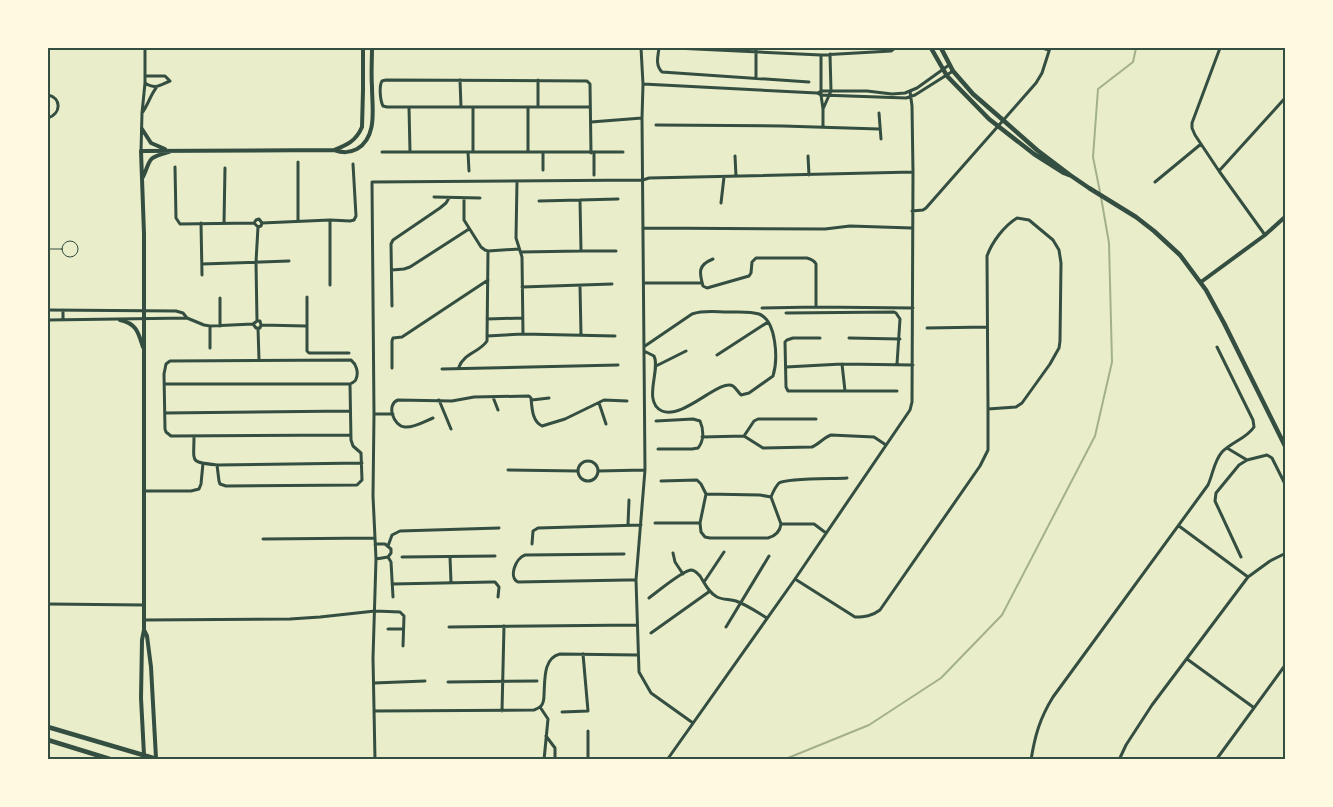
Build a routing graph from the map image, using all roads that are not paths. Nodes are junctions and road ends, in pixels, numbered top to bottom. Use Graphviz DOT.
graph roads {
  1 [pos="145,48"];
  2 [pos="363,48"];
  3 [pos="372,48"];
  4 [pos="641,48"];
  5 [pos="659,48"];
  6 [pos="675,48"];
  7 [pos="895,48"];
  8 [pos="931,48"];
  9 [pos="941,48"];
  10 [pos="1042,48"];
  11 [pos="1220,48"];
  12 [pos="741,49"];
  13 [pos="1050,49"];
  14 [pos="756,52"];
  15 [pos="830,54"];
  16 [pos="821,55"];
  17 [pos="949,65"];
  18 [pos="943,70"];
  19 [pos="952,72"];
  20 [pos="145,76"];
  21 [pos="947,76"];
  22 [pos="756,78"];
  23 [pos="460,80"];
  24 [pos="538,80"];
  25 [pos="808,82"];
  26 [pos="146,83"];
  27 [pos="643,84"];
  28 [pos="156,88"];
  29 [pos="910,91"];
  30 [pos="820,93"];
  31 [pos="831,93"];
  32 [pos="48,94"];
  33 [pos="911,97"];
  34 [pos="1286,97"];
  35 [pos="409,107"];
  36 [pos="461,107"];
  37 [pos="473,107"];
  38 [pos="528,107"];
  39 [pos="538,107"];
  40 [pos="590,107"];
  41 [pos="823,109"];
  42 [pos="879,113"];
  43 [pos="142,114"];
  44 [pos="48,118"];
  45 [pos="642,118"];
  46 [pos="1002,120"];
  47 [pos="591,122"];
  48 [pos="656,125"];
  49 [pos="998,126"];
  50 [pos="823,127"];
  51 [pos="142,129"];
  52 [pos="879,129"];
  53 [pos="881,138"];
  54 [pos="1201,144"];
  55 [pos="167,150"];
  56 [pos="174,150"];
  57 [pos="334,150"];
  58 [pos="141,151"];
  59 [pos="382,152"];
  60 [pos="410,152"];
  61 [pos="470,152"];
  62 [pos="528,152"];
  63 [pos="543,152"];
  64 [pos="623,152"];
  65 [pos="593,153"];
  66 [pos="735,156"];
  67 [pos="808,156"];
  68 [pos="298,162"];
  69 [pos="353,164"];
  70 [pos="175,167"];
  71 [pos="225,168"];
  72 [pos="543,170"];
  73 [pos="469,171"];
  74 [pos="913,172"];
  75 [pos="1219,172"];
  76 [pos="809,174"];
  77 [pos="594,175"];
  78 [pos="1070,175"];
  79 [pos="736,176"];
  80 [pos="724,177"];
  81 [pos="142,180"];
  82 [pos="643,180"];
  83 [pos="517,181"];
  84 [pos="1155,182"];
  85 [pos="434,197"];
  86 [pos="448,198"];
  87 [pos="464,198"];
  88 [pos="480,198"];
  89 [pos="618,199"];
  90 [pos="539,200"];
  91 [pos="580,200"];
  92 [pos="722,204"];
  93 [pos="912,211"];
  94 [pos="1286,216"];
  95 [pos="330,220"];
  96 [pos="298,221"];
  97 [pos="224,223"];
  98 [pos="254,223"];
  99 [pos="262,223"];
  100 [pos="201,224"];
  101 [pos="258,226"];
  102 [pos="469,228"];
  103 [pos="644,228"];
  104 [pos="912,228"];
  105 [pos="1264,235"];
  106 [pos="48,249"];
  107 [pos="62,249"];
  108 [pos="488,251"];
  109 [pos="520,251"];
  110 [pos="581,251"];
  111 [pos="616,251"];
  112 [pos="713,259"];
  113 [pos="289,261"];
  114 [pos="256,262"];
  115 [pos="202,264"];
  116 [pos="392,270"];
  117 [pos="202,275"];
  118 [pos="488,280"];
  119 [pos="1201,282"];
  120 [pos="702,283"];
  121 [pos="612,284"];
  122 [pos="644,284"];
  123 [pos="330,285"];
  124 [pos="580,286"];
  125 [pos="522,287"];
  126 [pos="307,297"];
  127 [pos="220,298"];
  128 [pos="392,306"];
  129 [pos="816,307"];
  130 [pos="762,308"];
  131 [pos="913,308"];
  132 [pos="48,310"];
  133 [pos="63,310"];
  134 [pos="144,310"];
  135 [pos="786,312"];
  136 [pos="187,318"];
  137 [pos="522,318"];
  138 [pos="144,319"];
  139 [pos="487,319"];
  140 [pos="48,320"];
  141 [pos="63,320"];
  142 [pos="120,320"];
  143 [pos="257,321"];
  144 [pos="768,322"];
  145 [pos="253,324"];
  146 [pos="261,324"];
  147 [pos="210,326"];
  148 [pos="220,326"];
  149 [pos="306,326"];
  150 [pos="258,328"];
  151 [pos="927,328"];
  152 [pos="987,328"];
  153 [pos="522,334"];
  154 [pos="487,336"];
  155 [pos="581,336"];
  156 [pos="615,336"];
  157 [pos="820,338"];
  158 [pos="849,338"];
  159 [pos="900,339"];
  160 [pos="644,346"];
  161 [pos="1217,347"];
  162 [pos="210,348"];
  163 [pos="686,351"];
  164 [pos="144,352"];
  165 [pos="644,352"];
  166 [pos="349,353"];
  167 [pos="717,355"];
  168 [pos="258,360"];
  169 [pos="842,364"];
  170 [pos="898,364"];
  171 [pos="618,365"];
  172 [pos="913,365"];
  173 [pos="656,366"];
  174 [pos="786,367"];
  175 [pos="392,368"];
  176 [pos="442,368"];
  177 [pos="459,368"];
  178 [pos="165,384"];
  179 [pos="350,384"];
  180 [pos="845,391"];
  181 [pos="897,391"];
  182 [pos="493,397"];
  183 [pos="549,398"];
  184 [pos="439,400"];
  185 [pos="532,400"];
  186 [pos="627,401"];
  187 [pos="598,403"];
  188 [pos="988,409"];
  189 [pos="498,410"];
  190 [pos="350,412"];
  191 [pos="165,413"];
  192 [pos="374,414"];
  193 [pos="392,414"];
  194 [pos="433,418"];
  195 [pos="816,419"];
  196 [pos="656,420"];
  197 [pos="606,424"];
  198 [pos="451,429"];
  199 [pos="350,435"];
  200 [pos="194,436"];
  201 [pos="744,436"];
  202 [pos="702,437"];
  203 [pos="886,445"];
  204 [pos="1227,448"];
  205 [pos="1286,448"];
  206 [pos="658,449"];
  207 [pos="1246,460"];
  208 [pos="203,463"];
  209 [pos="362,463"];
  210 [pos="217,465"];
  211 [pos="508,470"];
  212 [pos="645,470"];
  213 [pos="578,471"];
  214 [pos="598,471"];
  215 [pos="848,478"];
  216 [pos="661,481"];
  217 [pos="1286,486"];
  218 [pos="144,491"];
  219 [pos="706,494"];
  220 [pos="771,497"];
  221 [pos="628,500"];
  222 [pos="700,522"];
  223 [pos="655,523"];
  224 [pos="781,524"];
  225 [pos="628,525"];
  226 [pos="641,525"];
  227 [pos="1179,526"];
  228 [pos="499,528"];
  229 [pos="826,533"];
  230 [pos="375,538"];
  231 [pos="263,539"];
  232 [pos="375,544"];
  233 [pos="532,544"];
  234 [pos="388,546"];
  235 [pos="724,552"];
  236 [pos="673,553"];
  237 [pos="1286,553"];
  238 [pos="624,554"];
  239 [pos="495,556"];
  240 [pos="769,556"];
  241 [pos="388,557"];
  242 [pos="402,557"];
  243 [pos="450,557"];
  244 [pos="1241,557"];
  245 [pos="376,558"];
  246 [pos="683,574"];
  247 [pos="1248,577"];
  248 [pos="795,579"];
  249 [pos="636,580"];
  250 [pos="451,582"];
  251 [pos="704,582"];
  252 [pos="392,584"];
  253 [pos="710,591"];
  254 [pos="393,597"];
  255 [pos="498,597"];
  256 [pos="649,598"];
  257 [pos="740,603"];
  258 [pos="48,604"];
  259 [pos="144,605"];
  260 [pos="375,611"];
  261 [pos="767,618"];
  262 [pos="144,620"];
  263 [pos="637,625"];
  264 [pos="504,626"];
  265 [pos="450,627"];
  266 [pos="726,627"];
  267 [pos="388,629"];
  268 [pos="404,629"];
  269 [pos="144,630"];
  270 [pos="651,633"];
  271 [pos="403,646"];
  272 [pos="583,654"];
  273 [pos="638,655"];
  274 [pos="1187,659"];
  275 [pos="1286,664"];
  276 [pos="425,681"];
  277 [pos="537,681"];
  278 [pos="448,682"];
  279 [pos="502,682"];
  280 [pos="374,683"];
  281 [pos="540,707"];
  282 [pos="1253,707"];
  283 [pos="502,711"];
  284 [pos="374,712"];
  285 [pos="562,712"];
  286 [pos="693,723"];
  287 [pos="48,726"];
  288 [pos="588,731"];
  289 [pos="546,735"];
  290 [pos="48,740"];
  291 [pos="144,757"];
  292 [pos="157,759"];
  293 [pos="113,760"];
  294 [pos="374,760"];
  295 [pos="544,760"];
  296 [pos="555,760"];
  297 [pos="588,760"];
  298 [pos="667,760"];
  299 [pos="1031,760"];
  300 [pos="1119,760"];
  301 [pos="1216,760"];
  1 -- 20 [label="street"];
  2 -- 57 [label="street"];
  3 -- 57 [label="street"];
  4 -- 27 [label="street"];
  5 -- 22 [label="street"];
  6 -- 12 [label="street"];
  7 -- 15 [label="street"];
  8 -- 18 [label="main road"];
  9 -- 17 [label="main road"];
  10 -- 13 [label="street"];
  11 -- 54 [label="street"];
  12 -- 14 [label="street"];
  13 -- 46 [label="street"];
  14 -- 16 [label="street"];
  14 -- 22 [label="street"];
  15 -- 16 [label="street"];
  15 -- 31 [label="street"];
  16 -- 30 [label="street"];
  17 -- 18 [label="street"];
  17 -- 19 [label="main road"];
  18 -- 21 [label="main road"];
  18 -- 29 [label="street"];
  19 -- 21 [label="street"];
  19 -- 46 [label="main road"];
  20 -- 26 [label="street"];
  20 -- 28 [label="street"];
  21 -- 33 [label="street"];
  21 -- 49 [label="main road"];
  22 -- 25 [label="street"];
  23 -- 24 [label="street"];
  23 -- 35 [label="street"];
  23 -- 36 [label="street"];
  24 -- 39 [label="street"];
  24 -- 40 [label="street"];
  26 -- 28 [label="street"];
  26 -- 43 [label="street"];
  27 -- 30 [label="street"];
  27 -- 45 [label="street"];
  28 -- 43 [label="street"];
  29 -- 31 [label="street"];
  29 -- 33 [label="street"];
  30 -- 31 [label="street"];
  30 -- 41 [label="street"];
  31 -- 33 [label="street"];
  31 -- 41 [label="street"];
  32 -- 44 [label="street"];
  33 -- 74 [label="street"];
  34 -- 75 [label="street"];
  35 -- 36 [label="street"];
  35 -- 60 [label="street"];
  36 -- 37 [label="street"];
  37 -- 38 [label="street"];
  37 -- 61 [label="street"];
  38 -- 39 [label="street"];
  38 -- 62 [label="street"];
  39 -- 40 [label="street"];
  40 -- 47 [label="street"];
  41 -- 50 [label="street"];
  42 -- 52 [label="street"];
  43 -- 51 [label="street"];
  45 -- 47 [label="street"];
  45 -- 82 [label="street"];
  46 -- 49 [label="street"];
  46 -- 78 [label="main road"];
  47 -- 65 [label="street"];
  48 -- 50 [label="street"];
  49 -- 78 [label="main road"];
  49 -- 93 [label="street"];
  50 -- 52 [label="street"];
  51 -- 55 [label="street"];
  51 -- 58 [label="street"];
  52 -- 53 [label="street"];
  54 -- 75 [label="street"];
  54 -- 84 [label="street"];
  55 -- 56 [label="street"];
  55 -- 58 [label="street"];
  56 -- 57 [label="street"];
  56 -- 81 [label="street"];
  58 -- 81 [label="street"];
  59 -- 60 [label="street"];
  60 -- 61 [label="street"];
  61 -- 62 [label="street"];
  61 -- 73 [label="street"];
  62 -- 63 [label="street"];
  63 -- 65 [label="street"];
  63 -- 72 [label="street"];
  64 -- 65 [label="street"];
  65 -- 77 [label="street"];
  66 -- 79 [label="street"];
  67 -- 76 [label="street"];
  68 -- 96 [label="street"];
  69 -- 95 [label="street"];
  70 -- 100 [label="street"];
  71 -- 97 [label="street"];
  74 -- 76 [label="street"];
  74 -- 93 [label="street"];
  75 -- 105 [label="street"];
  76 -- 79 [label="street"];
  78 -- 119 [label="main road"];
  79 -- 80 [label="street"];
  80 -- 82 [label="street"];
  80 -- 92 [label="street"];
  81 -- 134 [label="street"];
  82 -- 83 [label="street"];
  82 -- 103 [label="street"];
  83 -- 109 [label="street"];
  83 -- 192 [label="street"];
  85 -- 86 [label="street"];
  86 -- 87 [label="street"];
  86 -- 116 [label="street"];
  87 -- 88 [label="street"];
  87 -- 102 [label="street"];
  89 -- 91 [label="street"];
  90 -- 91 [label="street"];
  91 -- 110 [label="street"];
  93 -- 104 [label="street"];
  94 -- 105 [label="street"];
  95 -- 96 [label="street"];
  95 -- 123 [label="street"];
  96 -- 99 [label="street"];
  97 -- 98 [label="street"];
  97 -- 100 [label="street"];
  98 -- 99 [label="street"];
  98 -- 101 [label="street"];
  99 -- 101 [label="street"];
  100 -- 115 [label="street"];
  101 -- 114 [label="street"];
  102 -- 108 [label="street"];
  102 -- 116 [label="street"];
  103 -- 104 [label="street"];
  103 -- 122 [label="street"];
  104 -- 131 [label="street"];
  105 -- 119 [label="street"];
  106 -- 107 [label="lane"];
  107 -- 107 [label="lane"];
  108 -- 109 [label="street"];
  108 -- 118 [label="street"];
  109 -- 110 [label="street"];
  109 -- 125 [label="street"];
  110 -- 111 [label="street"];
  112 -- 120 [label="street"];
  113 -- 114 [label="street"];
  114 -- 115 [label="street"];
  114 -- 143 [label="street"];
  115 -- 117 [label="street"];
  116 -- 128 [label="street"];
  118 -- 139 [label="street"];
  118 -- 175 [label="street"];
  119 -- 205 [label="main road"];
  120 -- 122 [label="street"];
  120 -- 129 [label="street"];
  121 -- 124 [label="street"];
  122 -- 160 [label="street"];
  124 -- 125 [label="street"];
  124 -- 155 [label="street"];
  125 -- 137 [label="street"];
  126 -- 149 [label="street"];
  127 -- 148 [label="street"];
  129 -- 130 [label="street"];
  129 -- 131 [label="street"];
  131 -- 172 [label="street"];
  132 -- 133 [label="street"];
  133 -- 134 [label="street"];
  133 -- 141 [label="street"];
  134 -- 136 [label="street"];
  134 -- 138 [label="street"];
  135 -- 159 [label="street"];
  136 -- 138 [label="street"];
  136 -- 147 [label="street"];
  137 -- 139 [label="street"];
  137 -- 153 [label="street"];
  138 -- 142 [label="street"];
  138 -- 164 [label="street"];
  139 -- 154 [label="street"];
  140 -- 141 [label="street"];
  141 -- 142 [label="street"];
  142 -- 164 [label="street"];
  143 -- 145 [label="street"];
  143 -- 146 [label="street"];
  144 -- 160 [label="street"];
  144 -- 167 [label="street"];
  144 -- 173 [label="street"];
  145 -- 148 [label="street"];
  145 -- 150 [label="street"];
  146 -- 149 [label="street"];
  146 -- 150 [label="street"];
  147 -- 148 [label="street"];
  147 -- 162 [label="street"];
  149 -- 166 [label="street"];
  150 -- 168 [label="street"];
  151 -- 152 [label="street"];
  152 -- 188 [label="street"];
  152 -- 188 [label="street"];
  153 -- 154 [label="street"];
  153 -- 155 [label="street"];
  154 -- 177 [label="street"];
  155 -- 156 [label="street"];
  157 -- 174 [label="street"];
  158 -- 159 [label="street"];
  159 -- 170 [label="street"];
  160 -- 165 [label="street"];
  161 -- 204 [label="street"];
  163 -- 173 [label="street"];
  164 -- 218 [label="street"];
  165 -- 173 [label="street"];
  165 -- 212 [label="street"];
  168 -- 178 [label="street"];
  168 -- 179 [label="street"];
  169 -- 170 [label="street"];
  169 -- 174 [label="street"];
  169 -- 180 [label="street"];
  170 -- 172 [label="street"];
  171 -- 177 [label="street"];
  172 -- 203 [label="street"];
  174 -- 180 [label="street"];
  176 -- 177 [label="street"];
  178 -- 179 [label="street"];
  178 -- 191 [label="street"];
  179 -- 190 [label="street"];
  180 -- 181 [label="street"];
  182 -- 184 [label="street"];
  182 -- 185 [label="street"];
  182 -- 189 [label="street"];
  183 -- 185 [label="street"];
  184 -- 193 [label="street"];
  184 -- 198 [label="street"];
  185 -- 187 [label="street"];
  186 -- 187 [label="street"];
  187 -- 197 [label="street"];
  188 -- 248 [label="street"];
  190 -- 191 [label="street"];
  190 -- 199 [label="street"];
  191 -- 200 [label="street"];
  192 -- 193 [label="street"];
  192 -- 230 [label="street"];
  193 -- 194 [label="street"];
  195 -- 201 [label="street"];
  196 -- 202 [label="street"];
  199 -- 200 [label="street"];
  199 -- 209 [label="street"];
  200 -- 208 [label="street"];
  201 -- 202 [label="street"];
  201 -- 203 [label="street"];
  202 -- 206 [label="street"];
  203 -- 229 [label="street"];
  204 -- 207 [label="street"];
  204 -- 227 [label="street"];
  207 -- 217 [label="street"];
  207 -- 244 [label="street"];
  208 -- 210 [label="street"];
  208 -- 218 [label="street"];
  209 -- 210 [label="street"];
  209 -- 210 [label="street"];
  211 -- 213 [label="street"];
  212 -- 214 [label="street"];
  212 -- 226 [label="street"];
  213 -- 214 [label="street"];
  213 -- 214 [label="street"];
  215 -- 220 [label="street"];
  216 -- 219 [label="street"];
  218 -- 259 [label="street"];
  219 -- 220 [label="street"];
  219 -- 222 [label="street"];
  220 -- 224 [label="street"];
  221 -- 225 [label="street"];
  222 -- 223 [label="street"];
  222 -- 224 [label="street"];
  224 -- 229 [label="street"];
  225 -- 226 [label="street"];
  225 -- 233 [label="street"];
  226 -- 249 [label="street"];
  227 -- 247 [label="street"];
  227 -- 299 [label="street"];
  228 -- 234 [label="street"];
  229 -- 248 [label="street"];
  230 -- 231 [label="street"];
  230 -- 232 [label="street"];
  232 -- 234 [label="street"];
  232 -- 245 [label="street"];
  234 -- 241 [label="street"];
  235 -- 251 [label="street"];
  236 -- 246 [label="street"];
  237 -- 247 [label="street"];
  238 -- 249 [label="street"];
  239 -- 243 [label="street"];
  240 -- 257 [label="street"];
  241 -- 245 [label="street"];
  241 -- 252 [label="street"];
  242 -- 243 [label="street"];
  243 -- 250 [label="street"];
  245 -- 260 [label="street"];
  246 -- 251 [label="street"];
  246 -- 256 [label="street"];
  247 -- 274 [label="street"];
  248 -- 261 [label="street"];
  249 -- 263 [label="street"];
  250 -- 252 [label="street"];
  250 -- 255 [label="street"];
  251 -- 253 [label="street"];
  252 -- 254 [label="street"];
  253 -- 257 [label="street"];
  253 -- 270 [label="street"];
  257 -- 261 [label="street"];
  257 -- 266 [label="street"];
  258 -- 259 [label="street"];
  259 -- 262 [label="street"];
  260 -- 262 [label="street"];
  260 -- 268 [label="street"];
  260 -- 280 [label="street"];
  261 -- 286 [label="street"];
  262 -- 269 [label="street"];
  263 -- 264 [label="street"];
  263 -- 273 [label="street"];
  264 -- 265 [label="street"];
  264 -- 279 [label="street"];
  267 -- 268 [label="street"];
  268 -- 271 [label="street"];
  269 -- 291 [label="street"];
  269 -- 292 [label="street"];
  272 -- 273 [label="street"];
  272 -- 281 [label="street"];
  272 -- 285 [label="street"];
  273 -- 286 [label="street"];
  274 -- 282 [label="street"];
  274 -- 300 [label="street"];
  275 -- 282 [label="street"];
  276 -- 280 [label="street"];
  277 -- 279 [label="street"];
  278 -- 279 [label="street"];
  279 -- 283 [label="street"];
  280 -- 284 [label="street"];
  281 -- 283 [label="street"];
  281 -- 289 [label="street"];
  282 -- 301 [label="street"];
  283 -- 284 [label="street"];
  284 -- 294 [label="street"];
  286 -- 298 [label="street"];
  287 -- 291 [label="main road"];
  288 -- 297 [label="street"];
  289 -- 295 [label="street"];
  289 -- 296 [label="street"];
  290 -- 293 [label="main road"];
  291 -- 292 [label="main road"];
}
